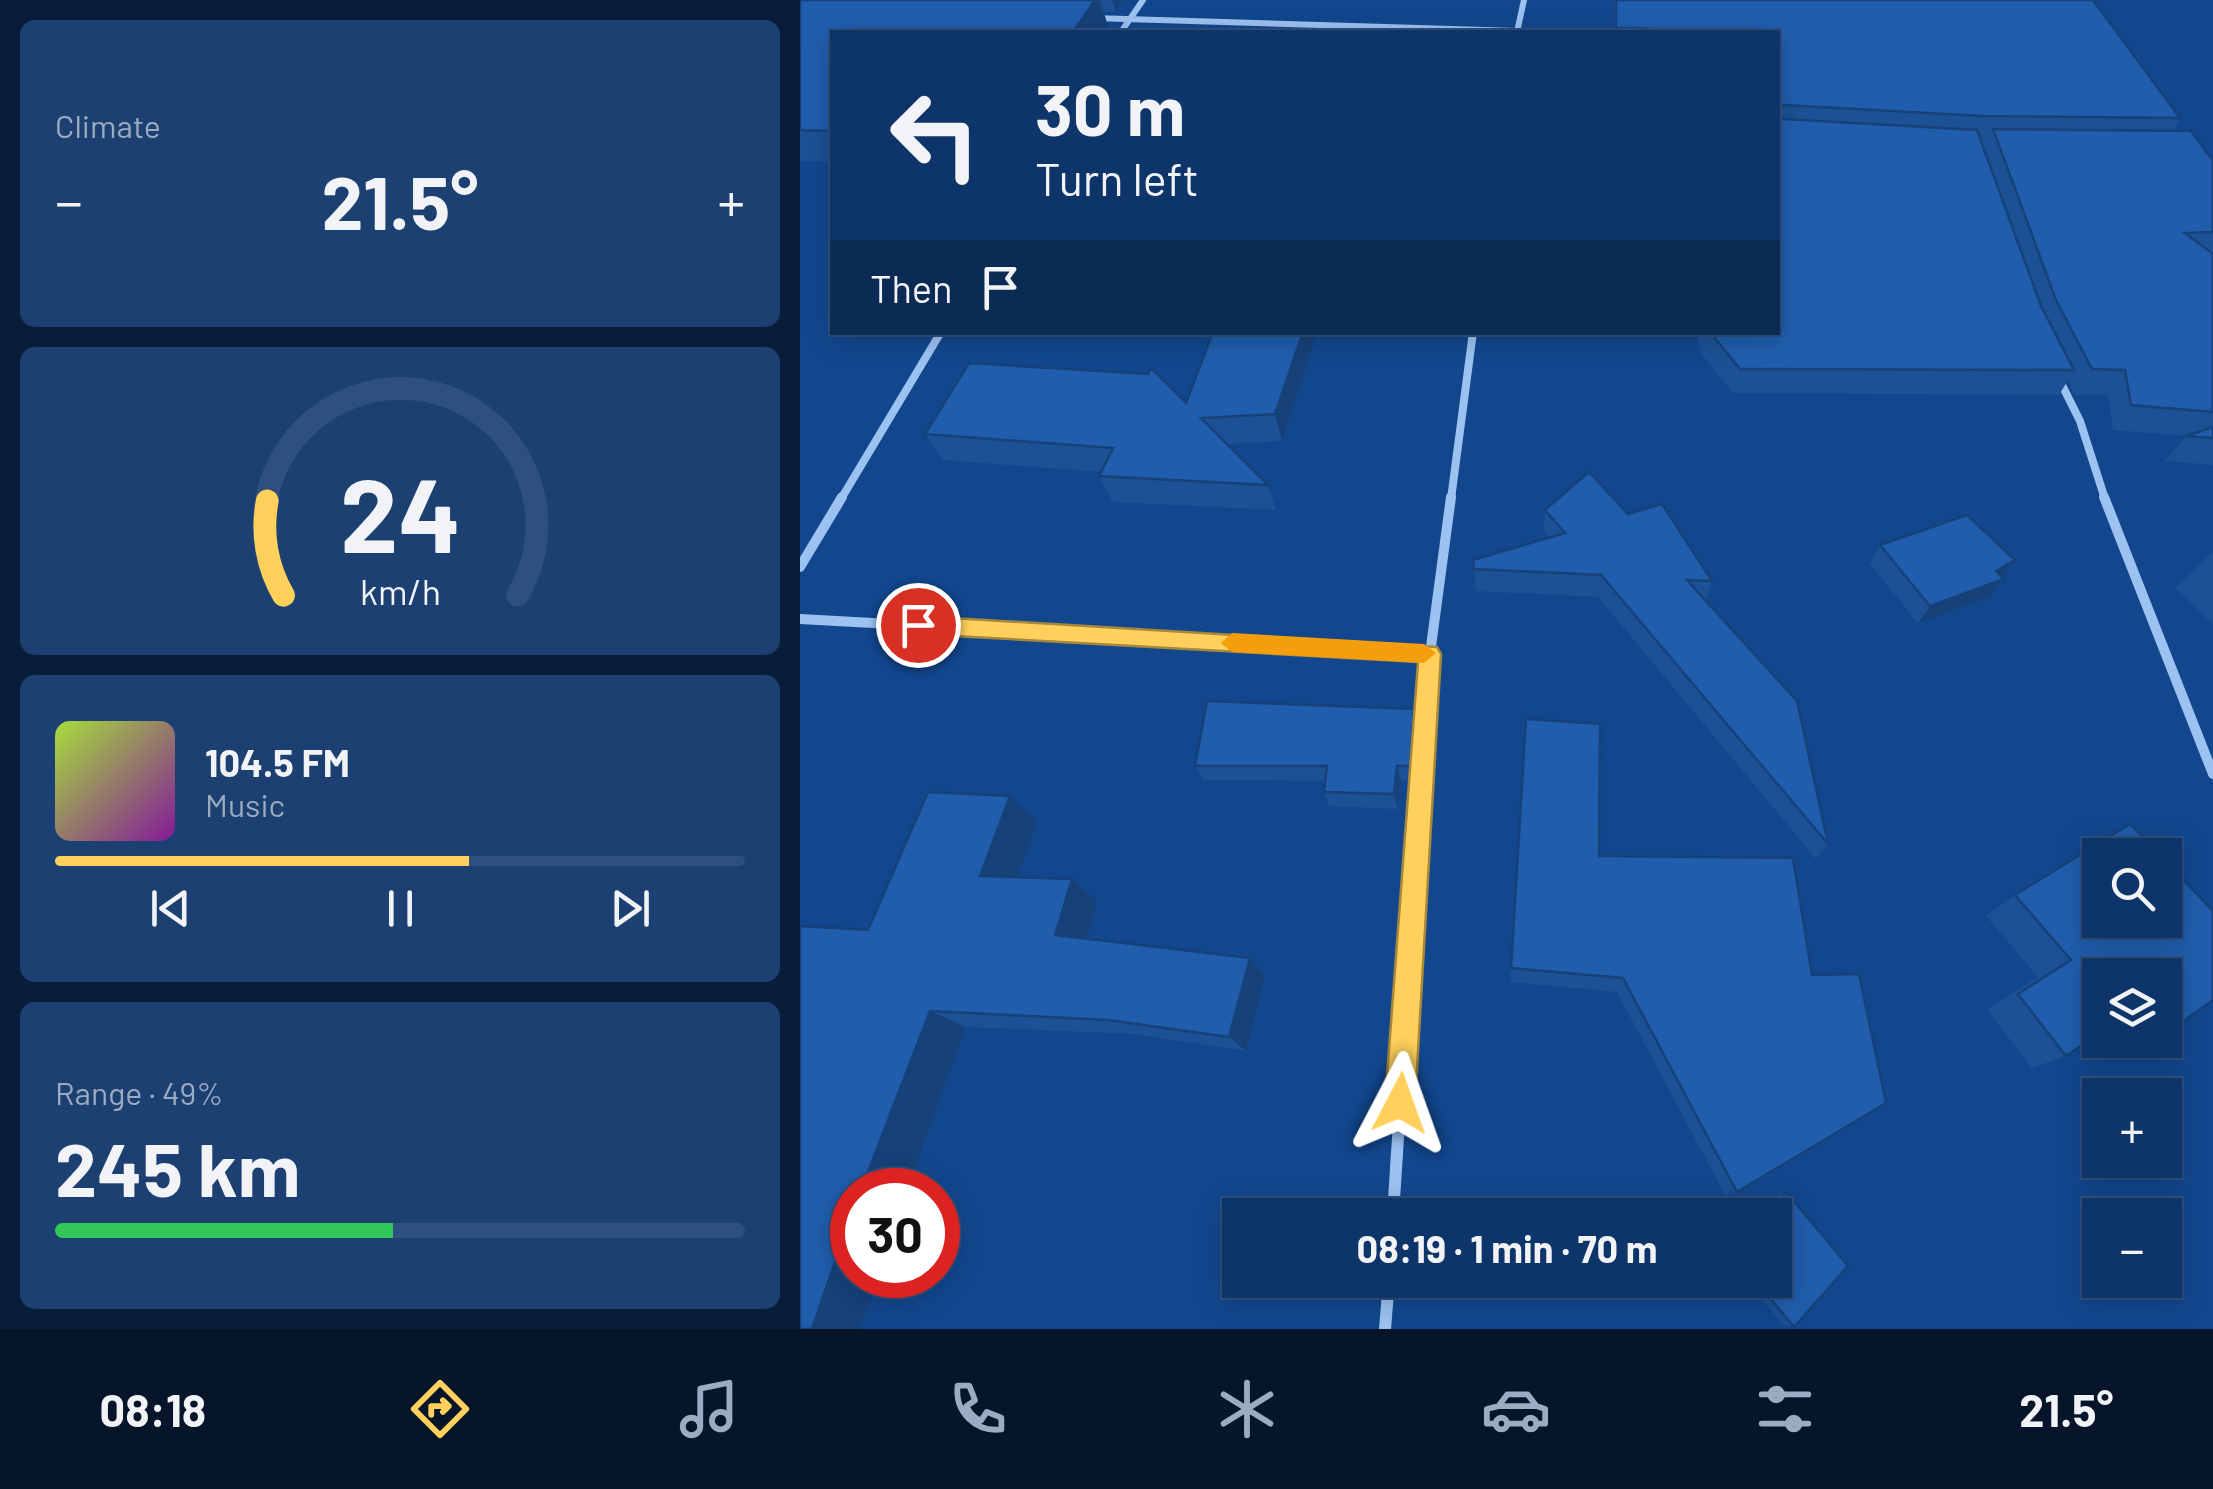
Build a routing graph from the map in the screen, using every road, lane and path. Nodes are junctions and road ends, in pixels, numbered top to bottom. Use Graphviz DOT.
graph roads {
  1 [pos="1144,0"];
  2 [pos="1524,0"];
  3 [pos="1090,18"];
  4 [pos="1128,20"];
  5 [pos="1122,30"];
  6 [pos="1452,30"];
  7 [pos="1517,30"];
  8 [pos="939,335"];
  9 [pos="1473,335"];
  10 [pos="2050,360"];
  11 [pos="800,567"];
  12 [pos="800,619"];
  13 [pos="1430,654"];
  14 [pos="2213,774"];
  15 [pos="1394,1198"];
  16 [pos="1388,1298"];
  17 [pos="1386,1329"];
  1 -- 4 [label="street"];
  2 -- 7 [label="street"];
  3 -- 4 [label="street"];
  4 -- 5 [label="street"];
  4 -- 6 [label="street"];
  8 -- 11 [label="street"];
  9 -- 13 [label="street"];
  10 -- 14 [label="street"];
  12 -- 13 [label="street"];
  13 -- 15 [label="street"];
  16 -- 17 [label="street"];
}
